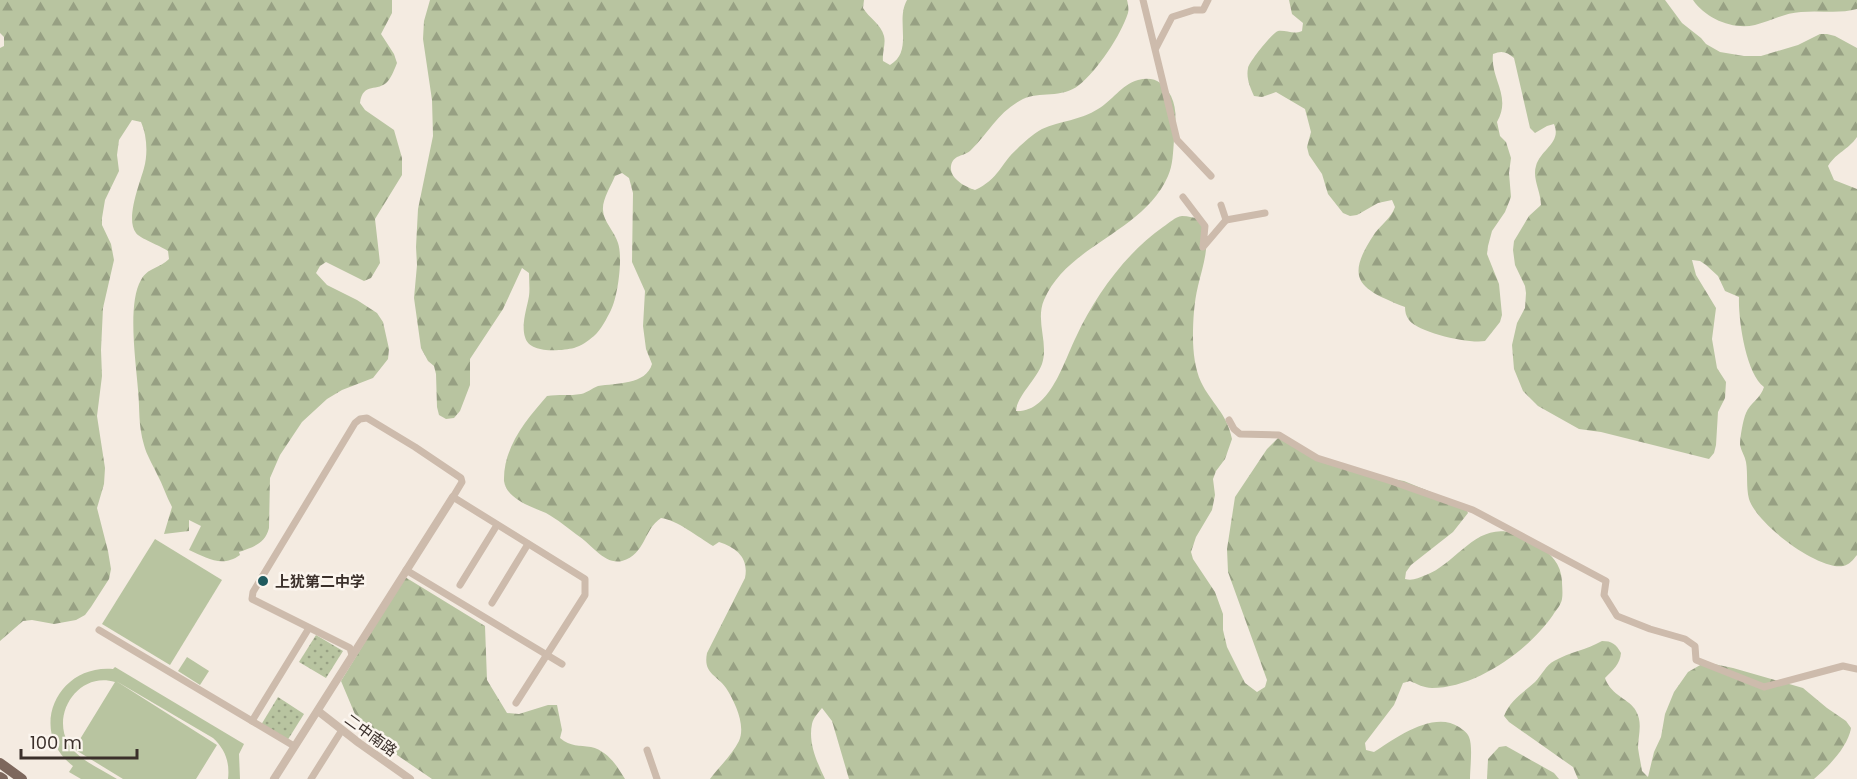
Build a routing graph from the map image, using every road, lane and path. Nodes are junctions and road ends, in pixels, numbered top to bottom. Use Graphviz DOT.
graph roads {
  1 [pos="1143,0"];
  2 [pos="1208,0"];
  3 [pos="1156,48"];
  4 [pos="1211,176"];
  5 [pos="1183,197"];
  6 [pos="1221,205"];
  7 [pos="1265,213"];
  8 [pos="1226,220"];
  9 [pos="1229,420"];
  10 [pos="453,497"];
  11 [pos="497,525"];
  12 [pos="528,544"];
  13 [pos="406,570"];
  14 [pos="460,585"];
  15 [pos="492,603"];
  16 [pos="309,627"];
  17 [pos="99,630"];
  18 [pos="352,655"];
  19 [pos="547,655"];
  20 [pos="562,664"];
  21 [pos="1857,669"];
  22 [pos="516,703"];
  23 [pos="318,711"];
  24 [pos="252,721"];
  25 [pos="342,730"];
  26 [pos="294,746"];
  27 [pos="646,750"];
  28 [pos="0,763"];
  29 [pos="22,779"];
  30 [pos="274,779"];
  31 [pos="310,779"];
  32 [pos="410,779"];
  33 [pos="657,779"];
  1 -- 3 [label="street"];
  2 -- 3 [label="street"];
  3 -- 4 [label="street"];
  5 -- 8 [label="street"];
  6 -- 8 [label="street"];
  7 -- 8 [label="street"];
  9 -- 21 [label="street"];
  10 -- 11 [label="street"];
  10 -- 13 [label="street"];
  10 -- 16 [label="street"];
  11 -- 12 [label="street"];
  11 -- 14 [label="street"];
  12 -- 15 [label="street"];
  12 -- 19 [label="street"];
  13 -- 18 [label="street"];
  13 -- 19 [label="street"];
  16 -- 18 [label="street"];
  16 -- 24 [label="street"];
  17 -- 24 [label="street"];
  18 -- 23 [label="street"];
  19 -- 20 [label="street"];
  19 -- 22 [label="street"];
  23 -- 25 [label="street, 二中南路"];
  23 -- 26 [label="street"];
  24 -- 26 [label="street"];
  25 -- 31 [label="street"];
  25 -- 32 [label="street, 二中南路"];
  26 -- 30 [label="street"];
  27 -- 33 [label="street"];
  28 -- 29 [label="main road"];
}
